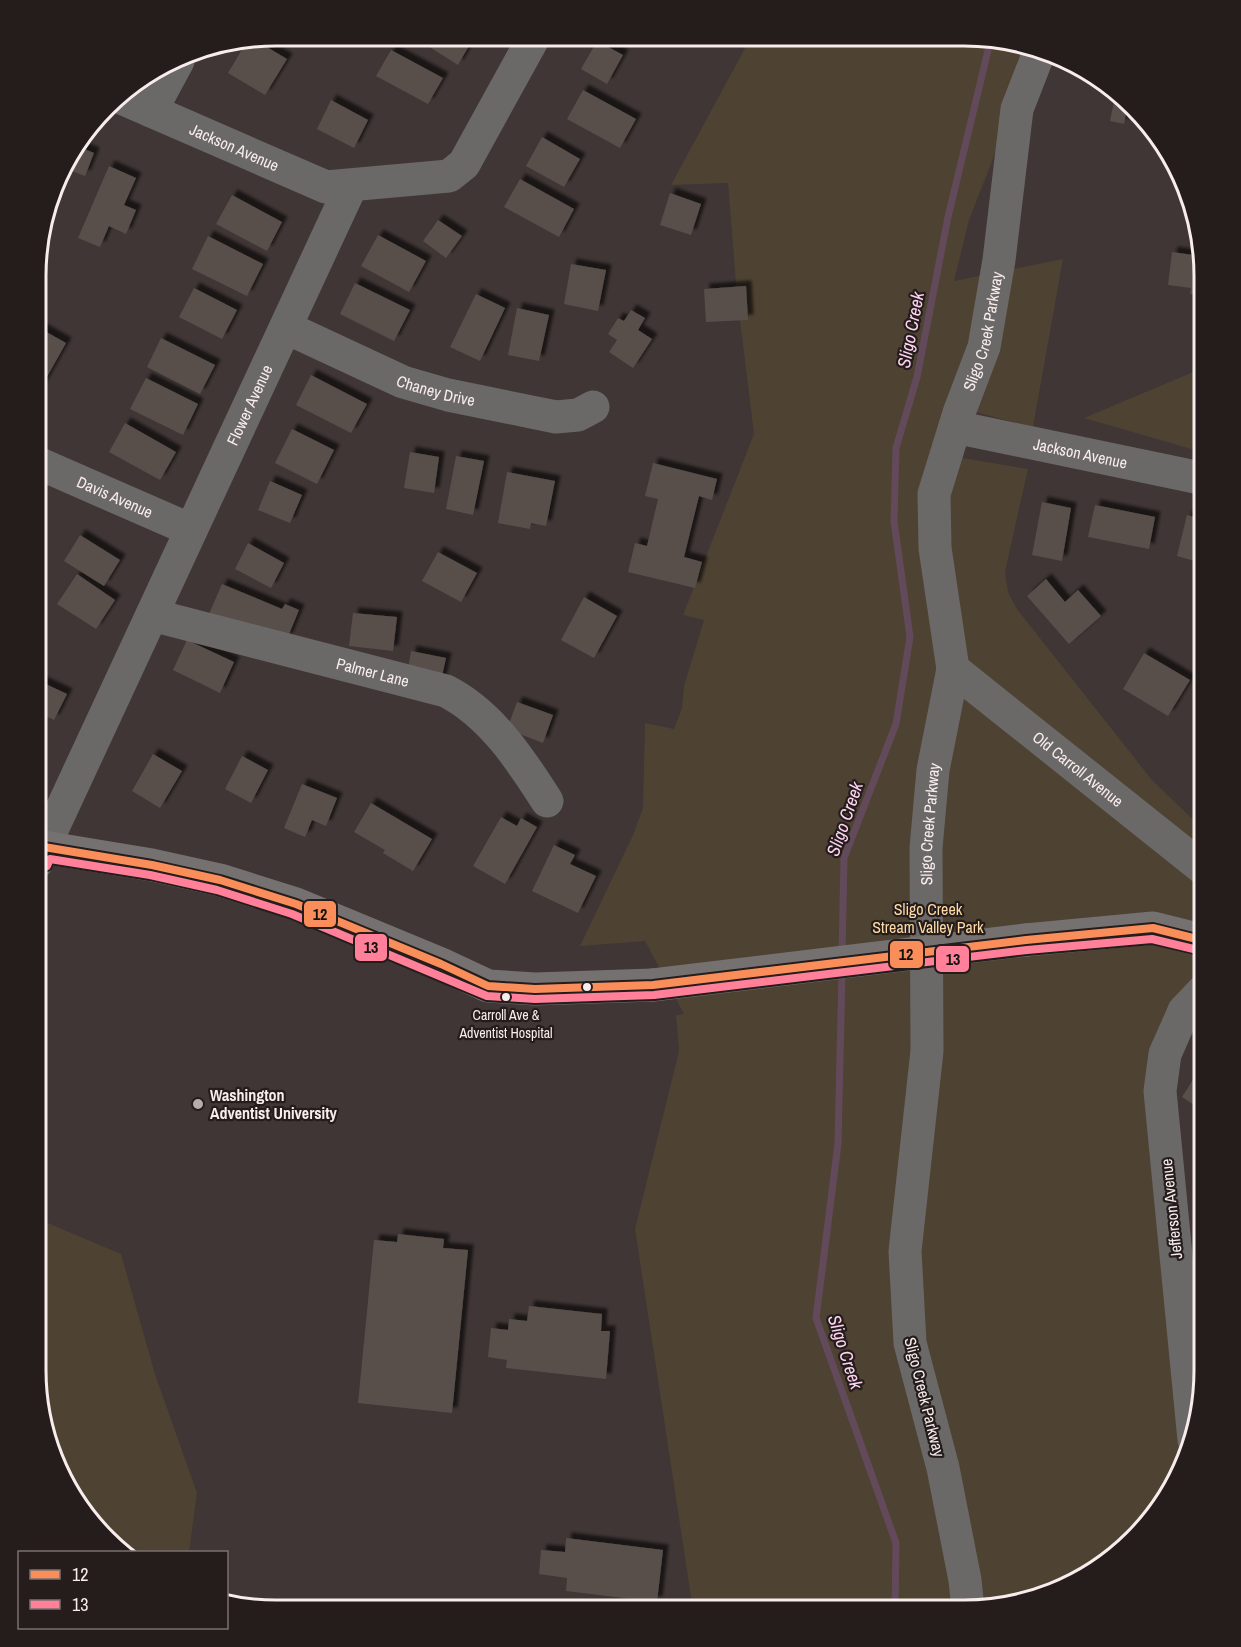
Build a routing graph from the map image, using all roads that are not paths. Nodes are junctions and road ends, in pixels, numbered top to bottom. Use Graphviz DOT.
graph roads {
  1 [pos="529,46"];
  2 [pos="1038,59"];
  3 [pos="172,71"];
  4 [pos="128,101"];
  5 [pos="151,111"];
  6 [pos="351,186"];
  7 [pos="287,328"];
  8 [pos="593,407"];
  9 [pos="955,427"];
  10 [pos="46,467"];
  11 [pos="1194,477"];
  12 [pos="191,530"];
  13 [pos="152,615"];
  14 [pos="953,669"];
  15 [pos="547,801"];
  16 [pos="46,837"];
  17 [pos="46,853"];
  18 [pos="1194,861"];
  19 [pos="1194,937"];
  20 [pos="1194,1001"];
  21 [pos="1191,1410"];
  22 [pos="967,1600"];
  1 -- 6 [label="street"];
  2 -- 9 [label="street, Sligo Creek Parkway"];
  3 -- 5 [label="street"];
  4 -- 5 [label="street, Jackson Avenue"];
  5 -- 6 [label="street, Jackson Avenue"];
  6 -- 7 [label="street, Flower Avenue"];
  7 -- 8 [label="street, Chaney Drive"];
  7 -- 12 [label="street, Flower Avenue"];
  9 -- 11 [label="street, Jackson Avenue"];
  9 -- 14 [label="street, Sligo Creek Parkway"];
  10 -- 12 [label="street, Davis Avenue"];
  12 -- 13 [label="street, Flower Avenue"];
  13 -- 15 [label="street, Palmer Lane"];
  13 -- 16 [label="street, Flower Avenue"];
  14 -- 18 [label="street, Old Carroll Avenue"];
  14 -- 22 [label="street, Sligo Creek Parkway"];
  17 -- 19 [label="main road, bridge"];
  20 -- 21 [label="street, Jefferson Avenue"];
}
